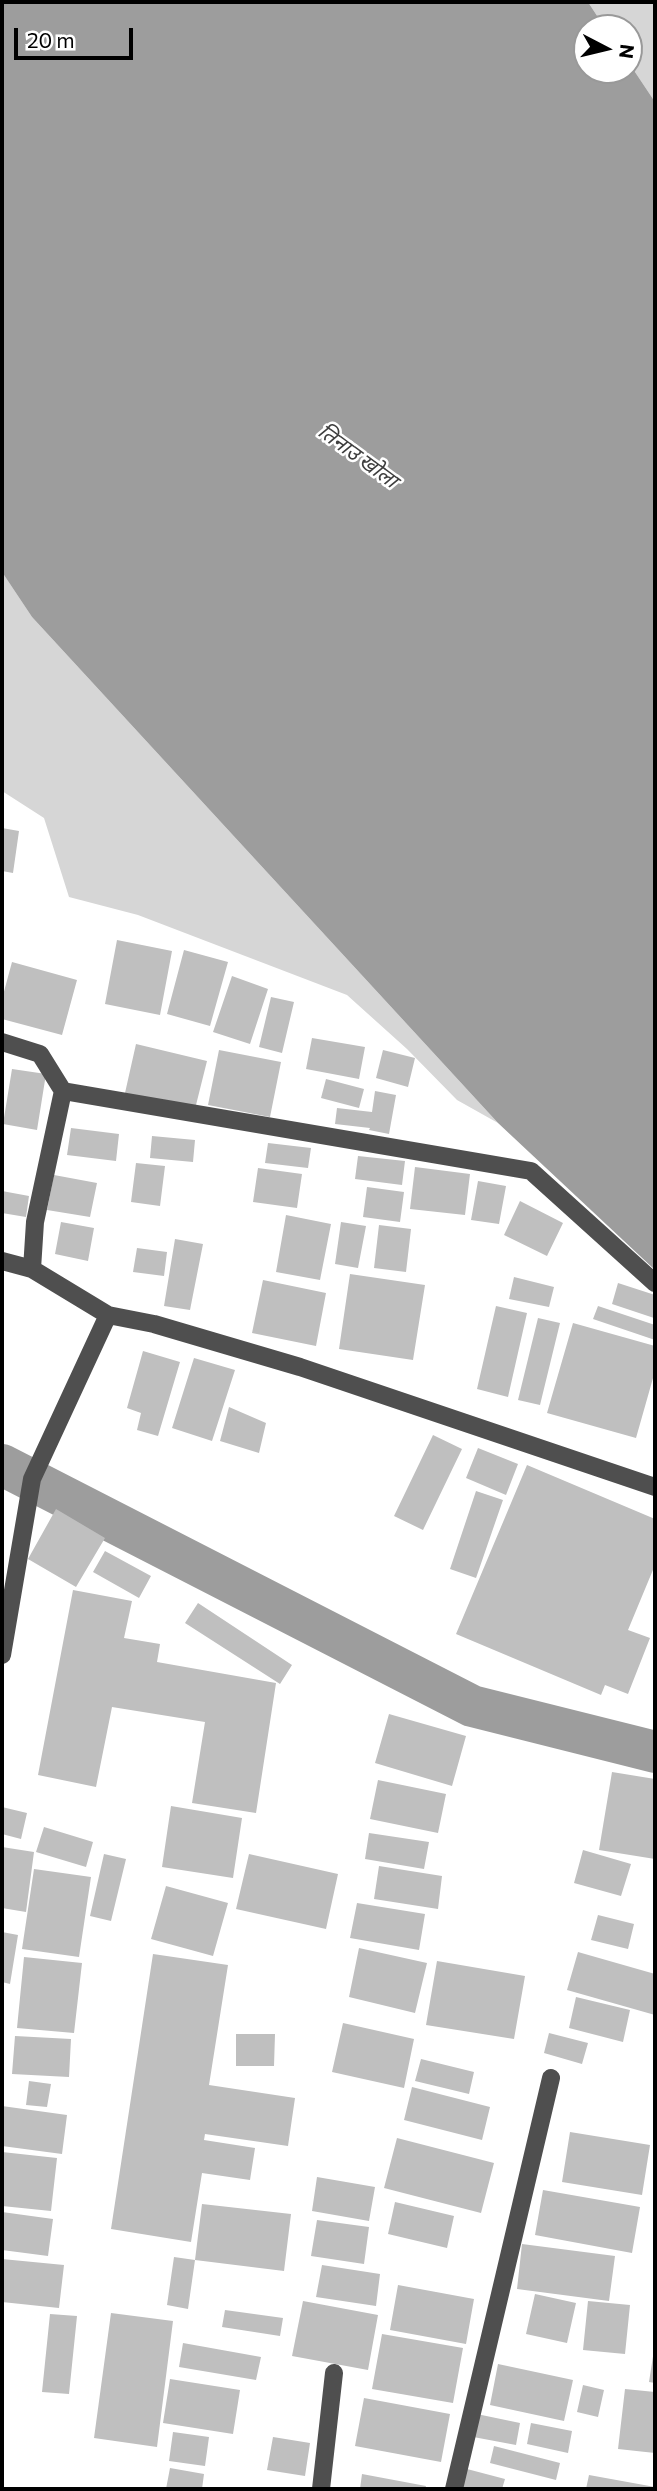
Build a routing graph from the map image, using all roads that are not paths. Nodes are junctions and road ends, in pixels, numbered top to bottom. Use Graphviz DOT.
graph roads {
  1 [pos="2,1042"];
  2 [pos="63,1091"];
  3 [pos="2,1261"];
  4 [pos="32,1269"];
  5 [pos="655,1283"];
  6 [pos="108,1315"];
  7 [pos="655,1487"];
  8 [pos="2,1655"];
  9 [pos="551,2078"];
  10 [pos="334,2373"];
  11 [pos="321,2489"];
  12 [pos="454,2489"];
  1 -- 2 [label="street"];
  2 -- 4 [label="street"];
  2 -- 5 [label="street"];
  3 -- 4 [label="street"];
  4 -- 6 [label="street"];
  6 -- 7 [label="street"];
  6 -- 8 [label="street"];
  9 -- 12 [label="street"];
  10 -- 11 [label="street"];
}
